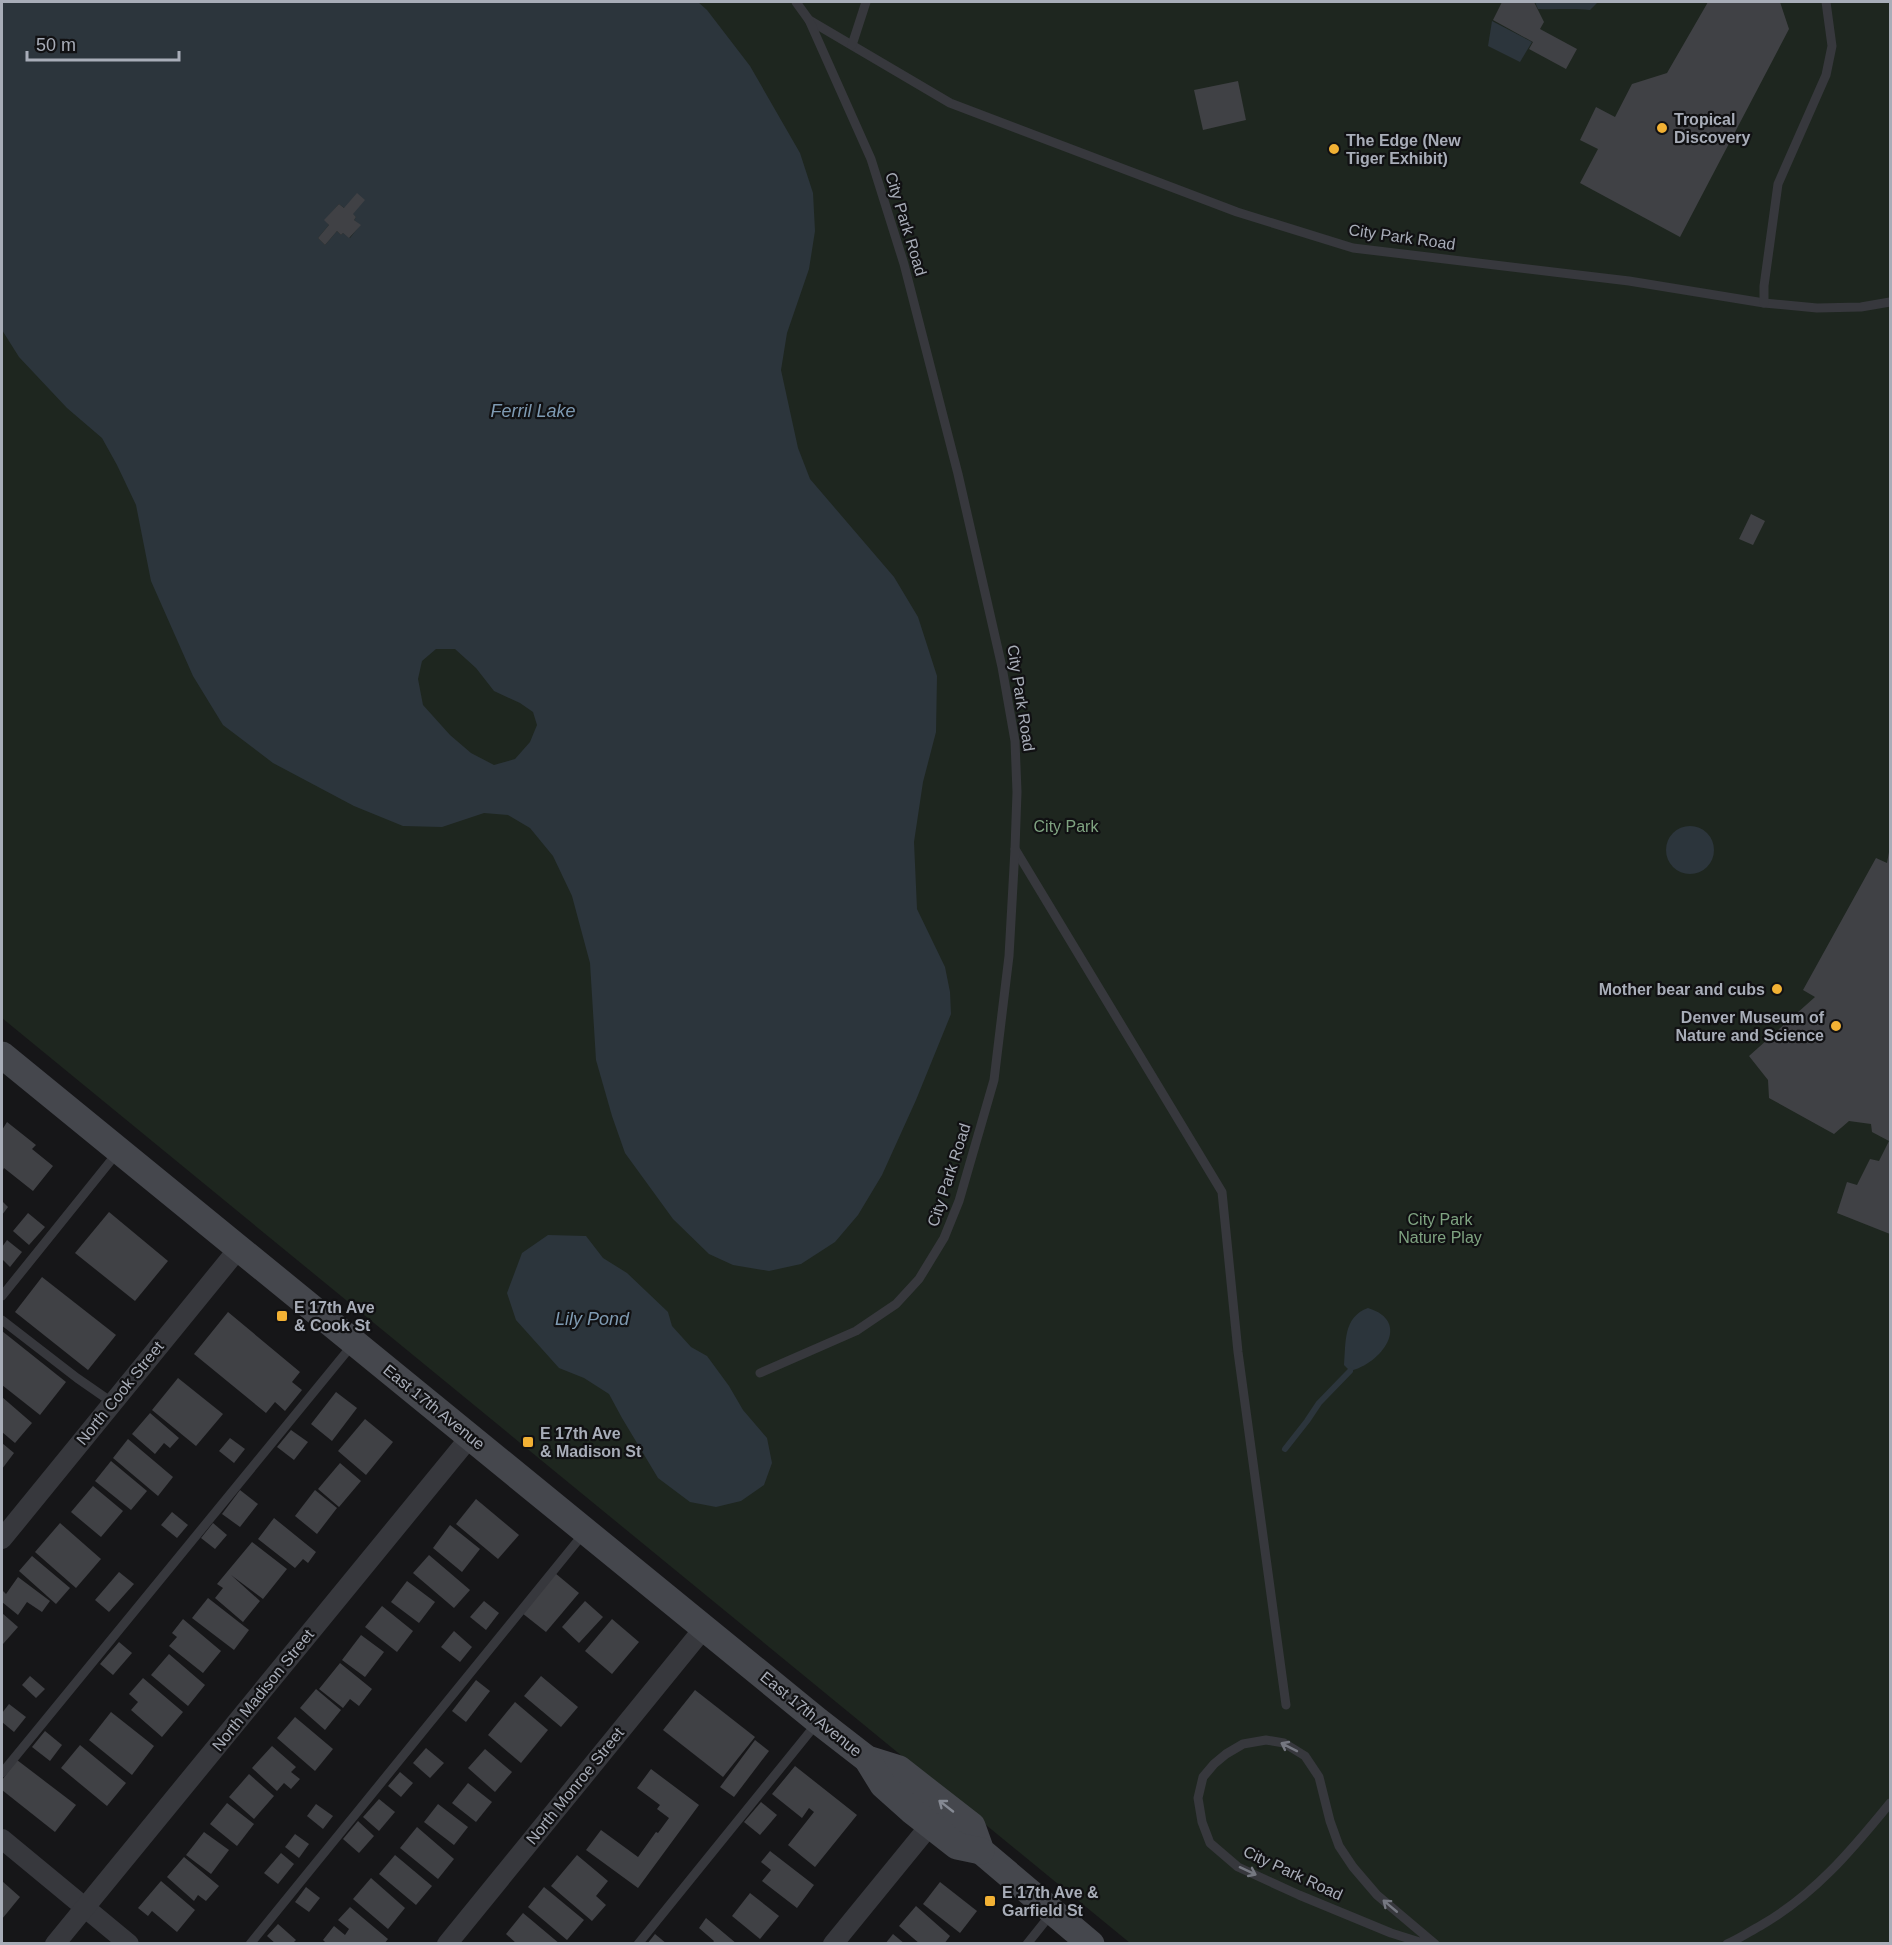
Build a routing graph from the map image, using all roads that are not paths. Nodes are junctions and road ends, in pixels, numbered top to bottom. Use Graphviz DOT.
graph roads {
  1 [pos="796,2"];
  2 [pos="866,2"];
  3 [pos="1826,2"];
  4 [pos="809,20"];
  5 [pos="852,45"];
  6 [pos="1890,302"];
  7 [pos="1764,303"];
  8 [pos="1015,849"];
  9 [pos="2,1057"];
  10 [pos="119,1150"];
  11 [pos="239,1248"];
  12 [pos="2,1296"];
  13 [pos="2,1320"];
  14 [pos="355,1342"];
  15 [pos="760,1373"];
  16 [pos="113,1402"];
  17 [pos="470,1437"];
  18 [pos="585,1531"];
  19 [pos="2,1539"];
  20 [pos="704,1628"];
  21 [pos="1286,1705"];
  22 [pos="818,1721"];
  23 [pos="867,1759"];
  24 [pos="2,1773"];
  25 [pos="1890,1803"];
  26 [pos="931,1824"];
  27 [pos="2,1839"];
  28 [pos="981,1851"];
  29 [pos="85,1907"];
  30 [pos="1052,1912"];
  31 [pos="55,1944"];
  32 [pos="129,1944"];
  33 [pos="250,1944"];
  34 [pos="447,1944"];
  35 [pos="638,1944"];
  36 [pos="833,1944"];
  37 [pos="1027,1944"];
  38 [pos="1090,1944"];
  39 [pos="1426,1944"];
  40 [pos="1435,1944"];
  41 [pos="1727,1944"];
  1 -- 4 [label="lane, City Park Road"];
  2 -- 5 [label="lane"];
  3 -- 7 [label="lane"];
  4 -- 5 [label="lane, City Park Road"];
  4 -- 8 [label="lane, City Park Road"];
  5 -- 7 [label="lane, City Park Road"];
  6 -- 7 [label="lane, City Park Road"];
  8 -- 15 [label="lane, City Park Road"];
  8 -- 21 [label="lane"];
  9 -- 10 [label="main road, East 17th Avenue"];
  10 -- 11 [label="main road, East 17th Avenue"];
  10 -- 12 [label="lane"];
  11 -- 14 [label="main road, East 17th Avenue"];
  11 -- 16 [label="street, North Cook Street"];
  13 -- 16 [label="lane"];
  14 -- 17 [label="main road, East 17th Avenue"];
  14 -- 24 [label="lane"];
  16 -- 19 [label="street, North Cook Street"];
  17 -- 18 [label="main road, East 17th Avenue"];
  17 -- 29 [label="street, North Madison Street"];
  18 -- 20 [label="main road, East 17th Avenue"];
  18 -- 33 [label="lane"];
  20 -- 22 [label="main road, East 17th Avenue"];
  20 -- 34 [label="street, North Monroe Street"];
  22 -- 23 [label="main road, East 17th Avenue"];
  22 -- 35 [label="lane"];
  23 -- 26 [label="main road, East 17th Avenue"];
  28 -- 23 [label="main road, East 17th Avenue, one-way"];
  25 -- 41 [label="lane"];
  26 -- 28 [label="main road, East 17th Avenue"];
  26 -- 36 [label="street"];
  27 -- 29 [label="street"];
  28 -- 30 [label="main road, East 17th Avenue"];
  29 -- 31 [label="street, North Madison Street"];
  29 -- 32 [label="street"];
  30 -- 37 [label="lane"];
  30 -- 38 [label="main road, East 17th Avenue"];
  40 -- 39 [label="lane, City Park Road, one-way"];
}
